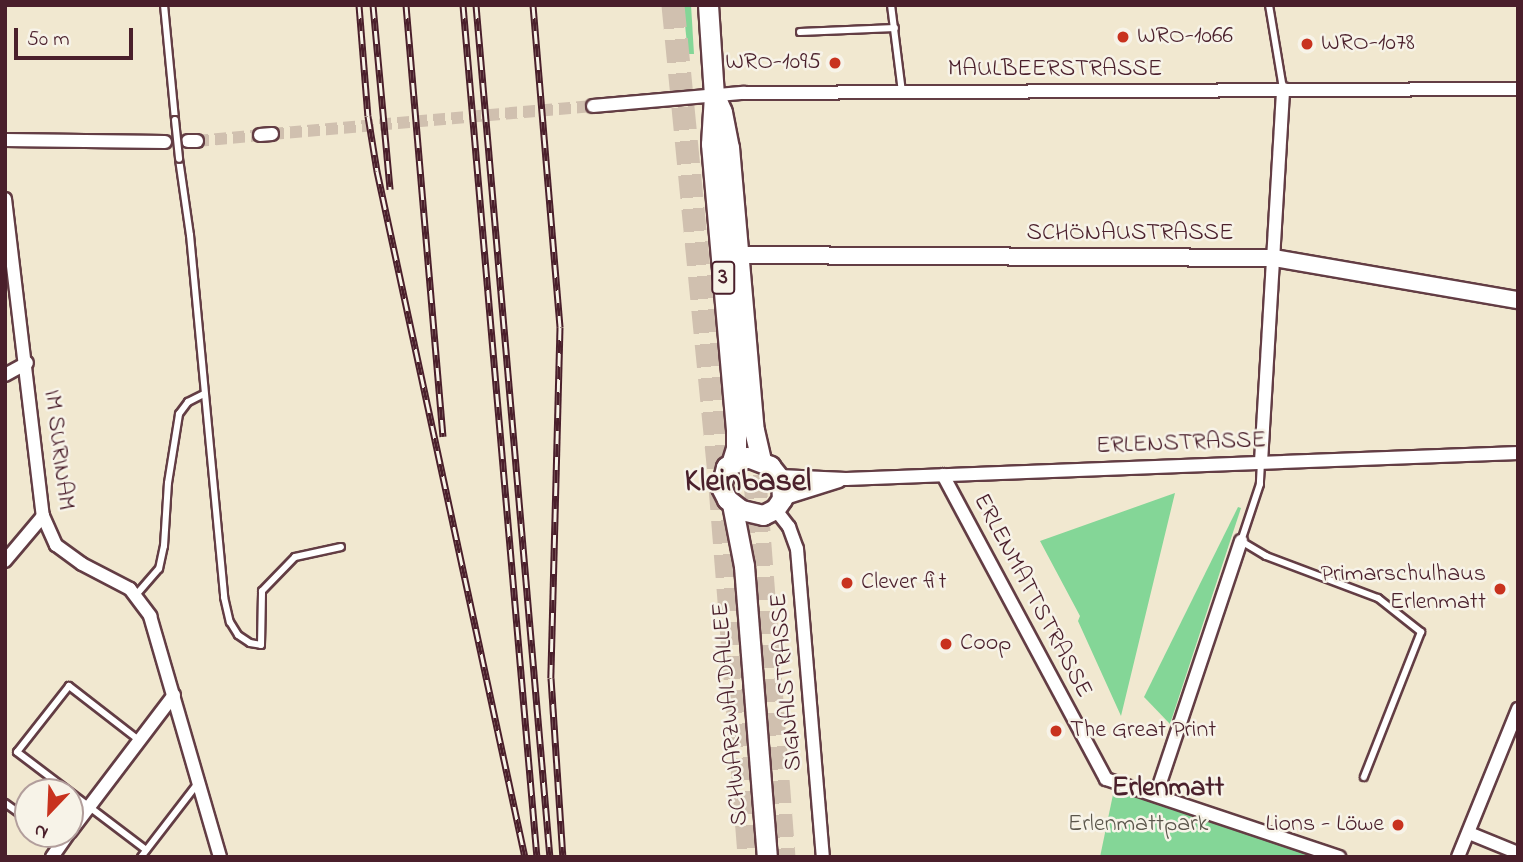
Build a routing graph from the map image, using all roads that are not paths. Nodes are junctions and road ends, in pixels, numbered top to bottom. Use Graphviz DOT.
graph roads {
  1 [pos="164,5"];
  2 [pos="708,5"];
  3 [pos="891,5"];
  4 [pos="1269,5"];
  5 [pos="895,28"];
  6 [pos="800,32"];
  7 [pos="1283,89"];
  8 [pos="1518,89"];
  9 [pos="902,92"];
  10 [pos="714,95"];
  11 [pos="593,106"];
  12 [pos="5,140"];
  13 [pos="165,142"];
  14 [pos="5,202"];
  15 [pos="739,255"];
  16 [pos="1274,258"];
  17 [pos="1518,299"];
  18 [pos="27,363"];
  19 [pos="5,375"];
  20 [pos="204,394"];
  21 [pos="1518,453"];
  22 [pos="732,461"];
  23 [pos="761,461"];
  24 [pos="1261,462"];
  25 [pos="943,475"];
  26 [pos="779,476"];
  27 [pos="846,479"];
  28 [pos="732,504"];
  29 [pos="778,504"];
  30 [pos="43,516"];
  31 [pos="756,516"];
  32 [pos="1241,541"];
  33 [pos="341,547"];
  34 [pos="5,561"];
  35 [pos="744,566"];
  36 [pos="135,596"];
  37 [pos="174,695"];
  38 [pos="1518,709"];
  39 [pos="140,741"];
  40 [pos="1364,777"];
  41 [pos="199,782"];
  42 [pos="1156,795"];
  43 [pos="90,807"];
  44 [pos="84,814"];
  45 [pos="1469,833"];
  46 [pos="146,850"];
  47 [pos="1518,853"];
  48 [pos="141,857"];
  49 [pos="220,857"];
  50 [pos="767,857"];
  51 [pos="823,857"];
  52 [pos="1339,857"];
  53 [pos="1458,857"];
  1 -- 20 [label="lane, bridge"];
  2 -- 10 [label="main road, 3"];
  3 -- 5 [label="lane"];
  4 -- 7 [label="lane"];
  5 -- 6 [label="lane"];
  5 -- 9 [label="lane"];
  7 -- 8 [label="street, MAULBEERSTRASSE"];
  7 -- 9 [label="street, MAULBEERSTRASSE"];
  7 -- 16 [label="street"];
  9 -- 10 [label="street, MAULBEERSTRASSE"];
  10 -- 11 [label="street, MAULBEERSTRASSE"];
  10 -- 15 [label="main road, 3"];
  10 -- 22 [label="main road, 3"];
  12 -- 13 [label="street"];
  14 -- 18 [label="street, IM SURINAM"];
  15 -- 16 [label="street, SCHÖNAUSTRASSE"];
  15 -- 23 [label="main road, 3"];
  16 -- 17 [label="street, SCHÖNAUSTRASSE"];
  16 -- 24 [label="street"];
  18 -- 19 [label="street"];
  18 -- 30 [label="street, IM SURINAM"];
  20 -- 33 [label="lane"];
  20 -- 36 [label="lane"];
  21 -- 24 [label="street, ERLENSTRASSE"];
  22 -- 23 [label="main road"];
  22 -- 28 [label="main road, 3"];
  23 -- 26 [label="main road"];
  24 -- 25 [label="street, ERLENSTRASSE"];
  24 -- 32 [label="lane"];
  25 -- 27 [label="street, ERLENSTRASSE"];
  25 -- 42 [label="street, ERLENMATTSTRASSE"];
  26 -- 27 [label="street, ERLENSTRASSE"];
  26 -- 29 [label="main road"];
  27 -- 29 [label="street, ERLENSTRASSE"];
  28 -- 31 [label="main road"];
  28 -- 35 [label="main road, SCHWARZWALDALLEE / 3"];
  29 -- 31 [label="main road"];
  29 -- 51 [label="street, SIGNALSTRASSE"];
  30 -- 34 [label="street"];
  30 -- 36 [label="street, IM SURINAM"];
  31 -- 35 [label="main road, SCHWARZWALDALLEE / 3"];
  32 -- 40 [label="lane"];
  32 -- 42 [label="street"];
  35 -- 50 [label="main road, SCHWARZWALDALLEE / 3"];
  36 -- 37 [label="street, IM SURINAM"];
  37 -- 39 [label="street"];
  37 -- 41 [label="street, IM SURINAM"];
  38 -- 45 [label="street"];
  39 -- 43 [label="street"];
  39 -- 43 [label="lane"];
  41 -- 46 [label="lane"];
  41 -- 49 [label="street, IM SURINAM"];
  42 -- 52 [label="street, ERLENMATTSTRASSE"];
  43 -- 44 [label="street"];
  43 -- 46 [label="lane"];
  45 -- 47 [label="street"];
  45 -- 53 [label="street"];
  46 -- 48 [label="lane"];
}
